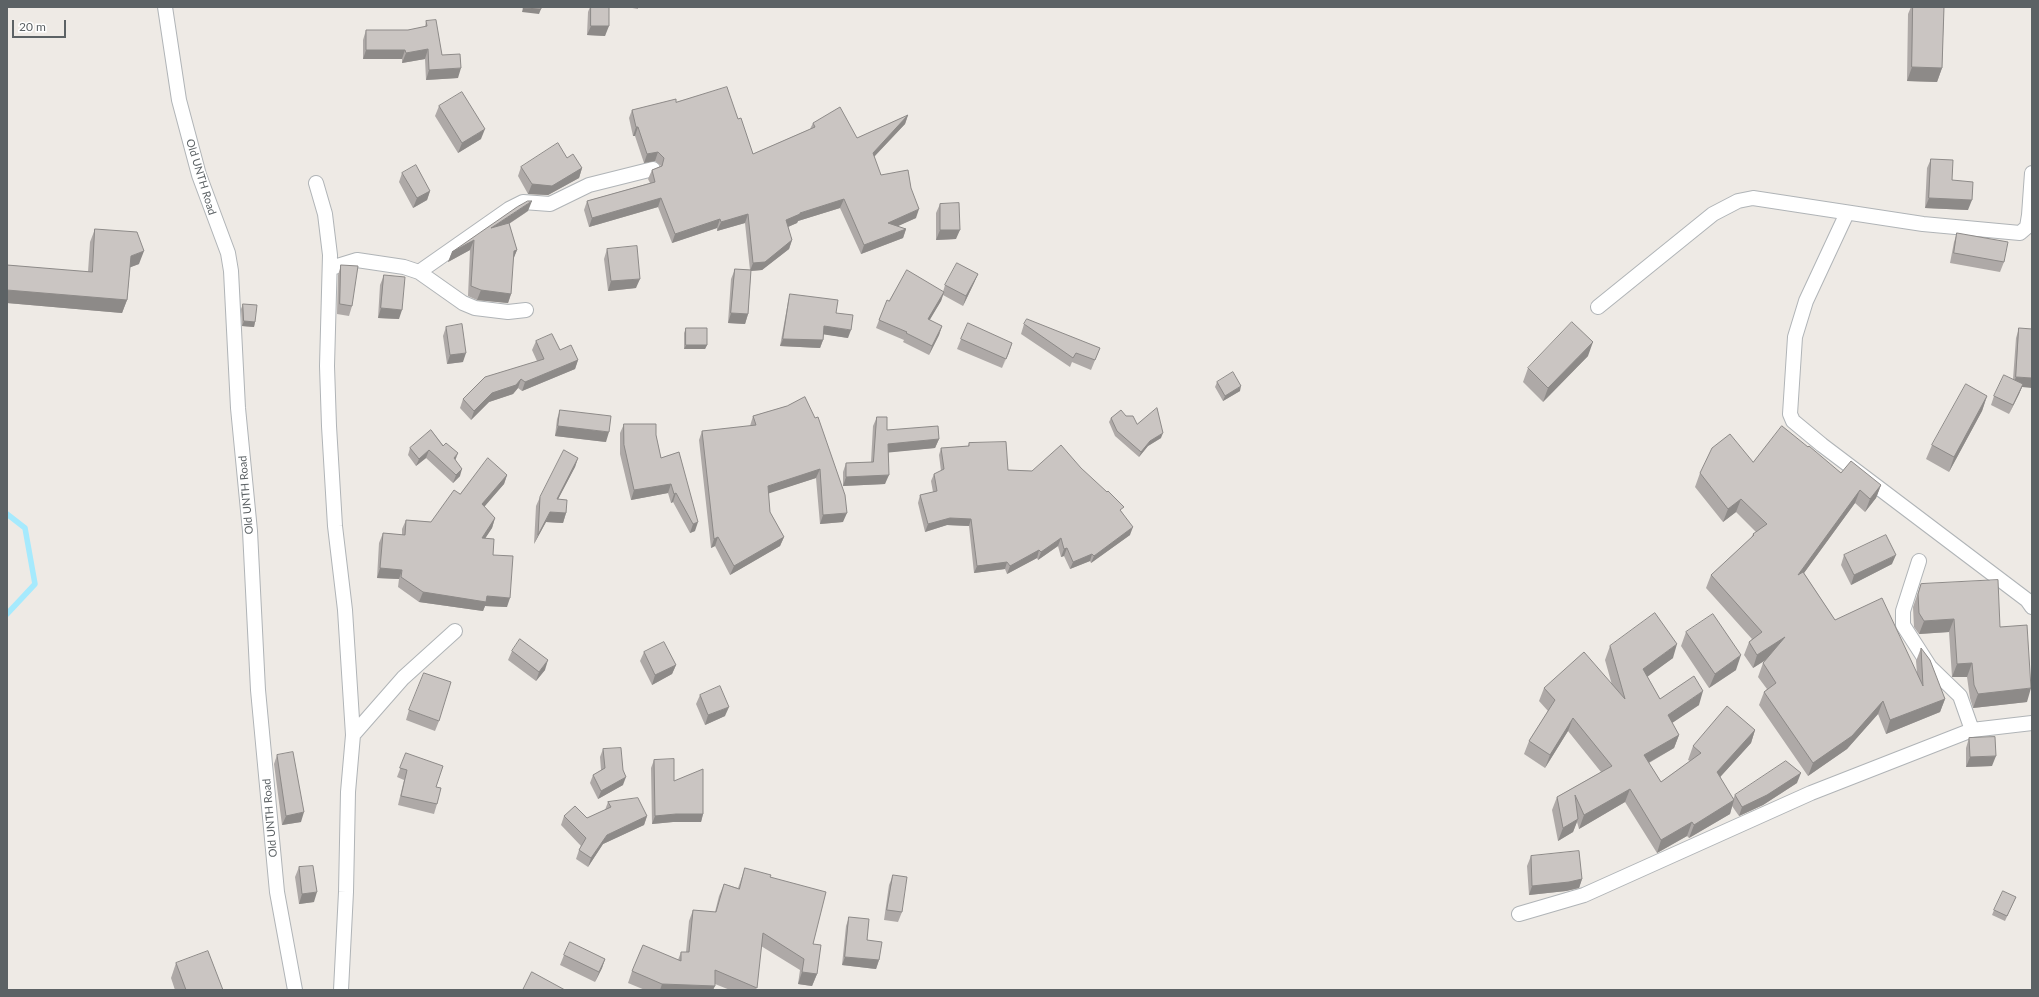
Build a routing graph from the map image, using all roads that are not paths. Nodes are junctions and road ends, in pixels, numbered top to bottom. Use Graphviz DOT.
graph roads {
  1 [pos="165,7"];
  2 [pos="653,169"];
  3 [pos="2032,173"];
  4 [pos="316,183"];
  5 [pos="1847,213"];
  6 [pos="331,268"];
  7 [pos="419,272"];
  8 [pos="1598,307"];
  9 [pos="526,310"];
  10 [pos="1919,561"];
  11 [pos="2032,607"];
  12 [pos="455,631"];
  13 [pos="2032,723"];
  14 [pos="1972,730"];
  15 [pos="353,735"];
  16 [pos="1519,914"];
  17 [pos="296,990"];
  18 [pos="341,990"];
  1 -- 17 [label="street, Old UNTH Road"];
  2 -- 7 [label="street"];
  3 -- 5 [label="street"];
  4 -- 6 [label="street"];
  5 -- 8 [label="street"];
  5 -- 11 [label="street"];
  6 -- 7 [label="street"];
  6 -- 15 [label="street"];
  7 -- 9 [label="street"];
  10 -- 14 [label="street"];
  12 -- 15 [label="street"];
  13 -- 14 [label="street"];
  14 -- 16 [label="street"];
  15 -- 18 [label="street"];
}
